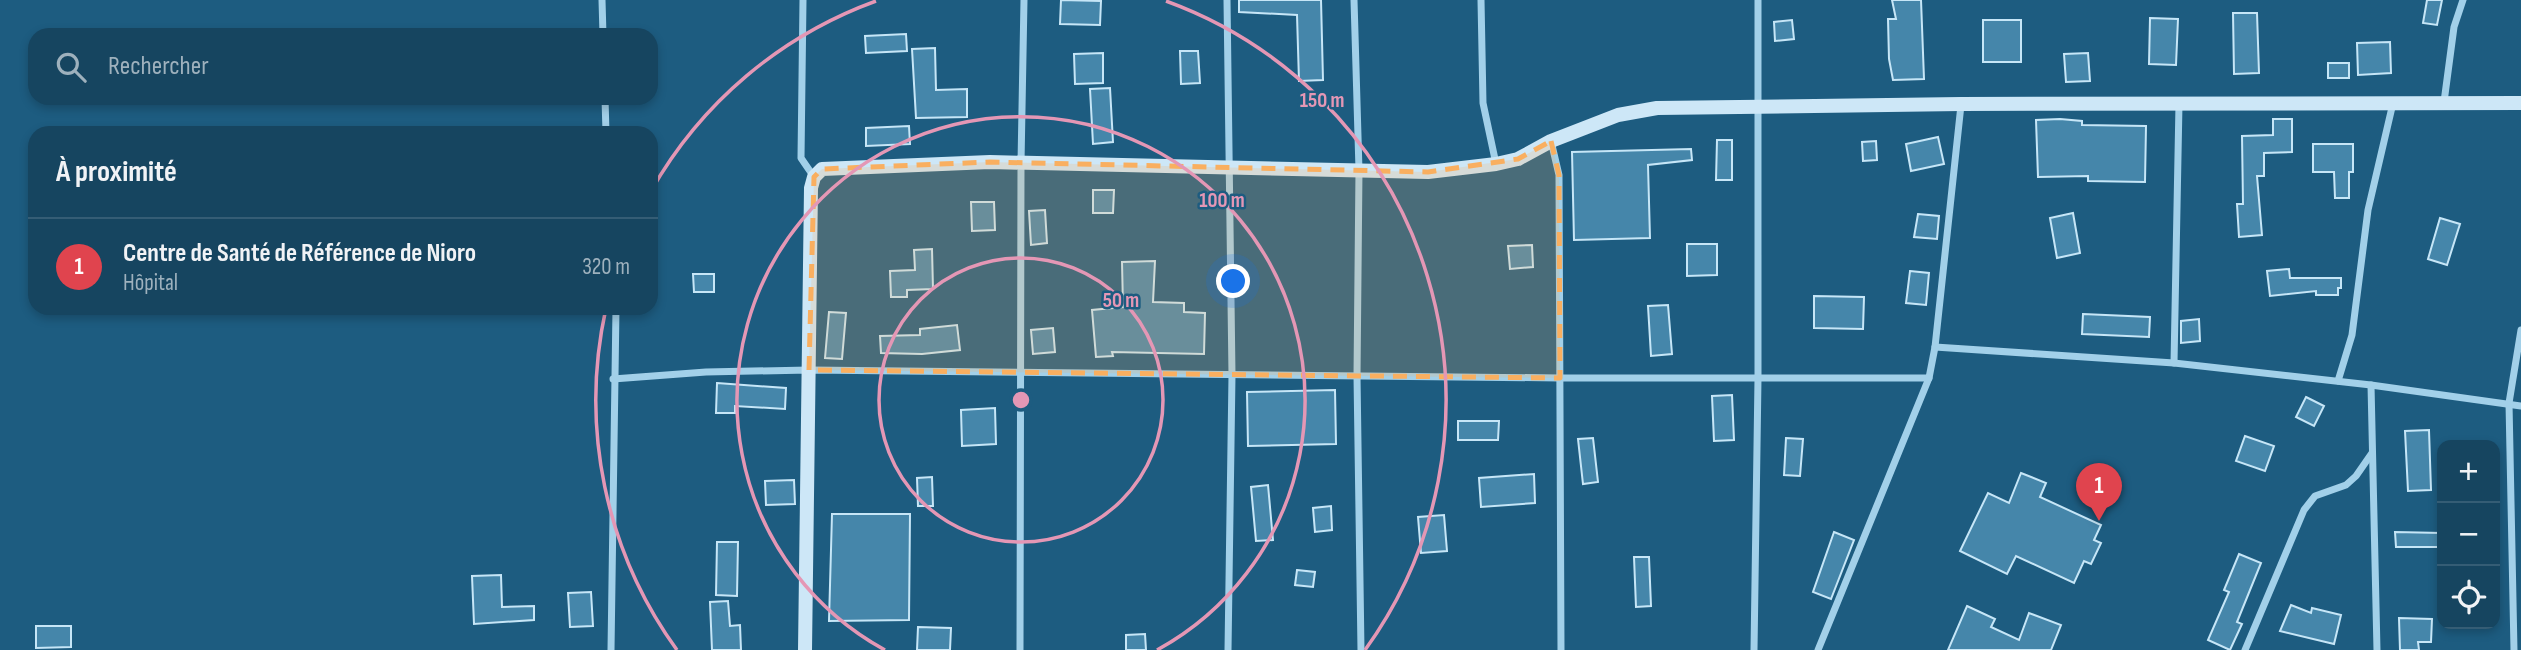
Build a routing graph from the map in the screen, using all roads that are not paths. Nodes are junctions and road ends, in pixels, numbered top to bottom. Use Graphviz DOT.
graph roads {
  1 [pos="602,0"];
  2 [pos="803,0"];
  3 [pos="1024,0"];
  4 [pos="1227,0"];
  5 [pos="1354,0"];
  6 [pos="1481,0"];
  7 [pos="1758,0"];
  8 [pos="2463,0"];
  9 [pos="603,28"];
  10 [pos="2393,102"];
  11 [pos="2444,103"];
  12 [pos="2521,103"];
  13 [pos="1961,104"];
  14 [pos="2179,104"];
  15 [pos="605,105"];
  16 [pos="1758,108"];
  17 [pos="606,126"];
  18 [pos="1551,142"];
  19 [pos="1021,163"];
  20 [pos="1496,164"];
  21 [pos="1229,167"];
  22 [pos="1359,170"];
  23 [pos="814,177"];
  24 [pos="616,315"];
  25 [pos="2521,330"];
  26 [pos="1935,347"];
  27 [pos="2174,363"];
  28 [pos="809,370"];
  29 [pos="1022,373"];
  30 [pos="1232,375"];
  31 [pos="1356,376"];
  32 [pos="1560,378"];
  33 [pos="1929,378"];
  34 [pos="613,379"];
  35 [pos="1758,379"];
  36 [pos="2338,381"];
  37 [pos="2371,385"];
  38 [pos="2509,403"];
  39 [pos="2521,406"];
  40 [pos="2372,453"];
  41 [pos="611,650"];
  42 [pos="805,650"];
  43 [pos="1020,650"];
  44 [pos="1228,650"];
  45 [pos="1361,650"];
  46 [pos="1561,650"];
  47 [pos="1754,650"];
  48 [pos="1818,650"];
  49 [pos="2245,650"];
  50 [pos="2377,650"];
  51 [pos="2514,650"];
  1 -- 9 [label="street"];
  2 -- 23 [label="street"];
  3 -- 19 [label="street"];
  4 -- 21 [label="street"];
  5 -- 22 [label="street"];
  6 -- 20 [label="street"];
  7 -- 16 [label="street"];
  8 -- 11 [label="street"];
  10 -- 11 [label="street"];
  10 -- 14 [label="street"];
  10 -- 36 [label="street"];
  11 -- 12 [label="street"];
  13 -- 14 [label="street"];
  13 -- 16 [label="street"];
  13 -- 26 [label="street"];
  14 -- 27 [label="street"];
  15 -- 17 [label="street"];
  16 -- 18 [label="street"];
  16 -- 35 [label="street"];
  18 -- 20 [label="street"];
  18 -- 32 [label="street"];
  19 -- 21 [label="street"];
  19 -- 23 [label="street"];
  19 -- 29 [label="street"];
  20 -- 22 [label="street"];
  21 -- 22 [label="street"];
  21 -- 30 [label="street"];
  22 -- 31 [label="street"];
  23 -- 28 [label="street"];
  24 -- 34 [label="street"];
  25 -- 38 [label="street"];
  26 -- 27 [label="street"];
  26 -- 33 [label="street"];
  27 -- 36 [label="street"];
  28 -- 29 [label="street"];
  28 -- 34 [label="street"];
  28 -- 42 [label="street"];
  29 -- 30 [label="street"];
  29 -- 43 [label="street"];
  30 -- 31 [label="street"];
  30 -- 44 [label="street"];
  31 -- 32 [label="street"];
  31 -- 45 [label="street"];
  32 -- 35 [label="street"];
  32 -- 46 [label="street"];
  33 -- 35 [label="street"];
  33 -- 48 [label="street"];
  34 -- 41 [label="street"];
  35 -- 47 [label="street"];
  36 -- 37 [label="street"];
  37 -- 38 [label="street"];
  37 -- 40 [label="street"];
  38 -- 39 [label="street"];
  38 -- 51 [label="street"];
  40 -- 49 [label="street"];
  40 -- 50 [label="street"];
}
